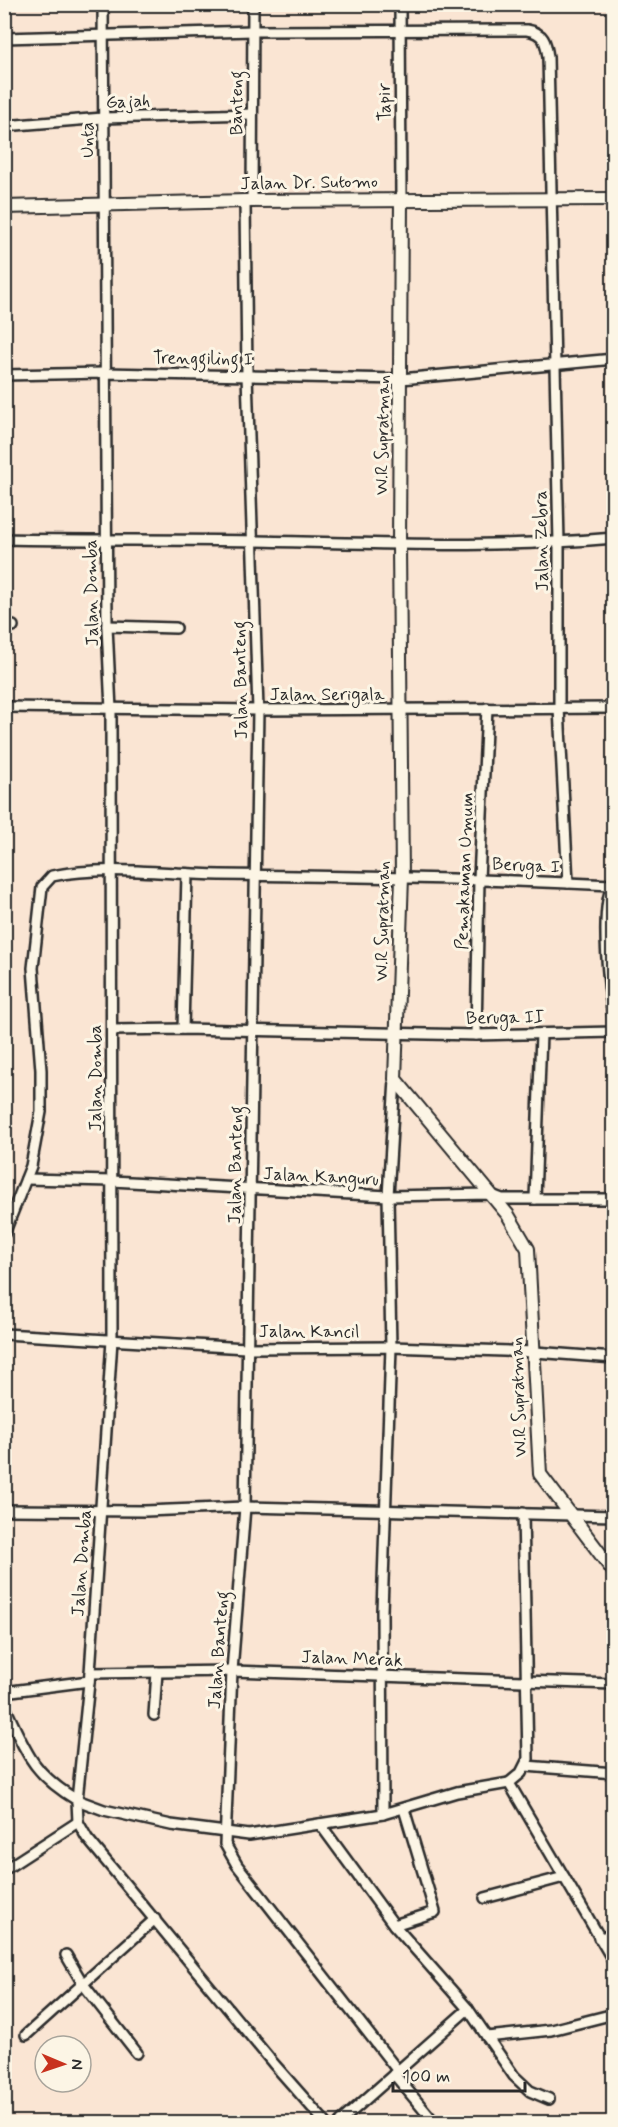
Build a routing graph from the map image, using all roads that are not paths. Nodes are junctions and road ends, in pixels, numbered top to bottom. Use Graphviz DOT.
graph roads {
  1 [pos="102,4"];
  2 [pos="253,4"];
  3 [pos="400,4"];
  4 [pos="253,31"];
  5 [pos="400,31"];
  6 [pos="102,34"];
  7 [pos="4,38"];
  8 [pos="252,114"];
  9 [pos="104,118"];
  10 [pos="4,126"];
  11 [pos="551,198"];
  12 [pos="401,199"];
  13 [pos="614,199"];
  14 [pos="248,201"];
  15 [pos="103,204"];
  16 [pos="4,207"];
  17 [pos="614,359"];
  18 [pos="554,366"];
  19 [pos="104,373"];
  20 [pos="4,375"];
  21 [pos="248,375"];
  22 [pos="401,379"];
  23 [pos="614,538"];
  24 [pos="4,539"];
  25 [pos="106,541"];
  26 [pos="254,541"];
  27 [pos="559,543"];
  28 [pos="399,546"];
  29 [pos="107,626"];
  30 [pos="177,628"];
  31 [pos="4,707"];
  32 [pos="487,708"];
  33 [pos="559,708"];
  34 [pos="614,708"];
  35 [pos="111,710"];
  36 [pos="258,710"];
  37 [pos="399,710"];
  38 [pos="110,870"];
  39 [pos="187,874"];
  40 [pos="256,875"];
  41 [pos="402,877"];
  42 [pos="479,879"];
  43 [pos="568,883"];
  44 [pos="613,885"];
  45 [pos="614,1024"];
  46 [pos="183,1029"];
  47 [pos="112,1030"];
  48 [pos="254,1030"];
  49 [pos="614,1032"];
  50 [pos="398,1033"];
  51 [pos="541,1034"];
  52 [pos="476,1035"];
  53 [pos="395,1079"];
  54 [pos="26,1179"];
  55 [pos="112,1180"];
  56 [pos="251,1188"];
  57 [pos="489,1194"];
  58 [pos="388,1196"];
  59 [pos="535,1198"];
  60 [pos="614,1199"];
  61 [pos="4,1234"];
  62 [pos="4,1334"];
  63 [pos="112,1340"];
  64 [pos="392,1347"];
  65 [pos="246,1348"];
  66 [pos="535,1352"];
  67 [pos="614,1358"];
  68 [pos="245,1507"];
  69 [pos="4,1510"];
  70 [pos="387,1510"];
  71 [pos="101,1511"];
  72 [pos="523,1513"];
  73 [pos="569,1514"];
  74 [pos="614,1516"];
  75 [pos="614,1572"];
  76 [pos="232,1671"];
  77 [pos="157,1672"];
  78 [pos="382,1676"];
  79 [pos="89,1677"];
  80 [pos="527,1680"];
  81 [pos="614,1684"];
  82 [pos="4,1692"];
  83 [pos="4,1705"];
  84 [pos="154,1715"];
  85 [pos="526,1766"];
  86 [pos="614,1773"];
  87 [pos="509,1782"];
  88 [pos="77,1800"];
  89 [pos="404,1809"];
  90 [pos="383,1814"];
  91 [pos="78,1822"];
  92 [pos="320,1824"];
  93 [pos="224,1832"];
  94 [pos="4,1870"];
  95 [pos="564,1877"];
  96 [pos="485,1898"];
  97 [pos="155,1919"];
  98 [pos="394,1925"];
  99 [pos="614,1935"];
  100 [pos="599,1938"];
  101 [pos="66,1955"];
  102 [pos="614,1962"];
  103 [pos="83,1984"];
  104 [pos="468,2009"];
  105 [pos="614,2014"];
  106 [pos="26,2035"];
  107 [pos="487,2037"];
  108 [pos="137,2053"];
  109 [pos="396,2073"];
  110 [pos="549,2099"];
  111 [pos="325,2122"];
  112 [pos="341,2122"];
  113 [pos="434,2122"];
  1 -- 6 [label="street, Unta"];
  2 -- 4 [label="street, Banteng"];
  3 -- 5 [label="street, Tapir"];
  4 -- 5 [label="street"];
  4 -- 6 [label="street"];
  4 -- 8 [label="street, Banteng"];
  5 -- 11 [label="street, Jalan Zebra"];
  5 -- 12 [label="street, Tapir"];
  6 -- 7 [label="street"];
  6 -- 9 [label="street, Unta"];
  8 -- 9 [label="street, Gajah"];
  8 -- 14 [label="street, Banteng"];
  9 -- 10 [label="street, Gajah"];
  9 -- 15 [label="street, Unta"];
  11 -- 12 [label="street, Jalan Dr. Sutomo"];
  11 -- 13 [label="street, Jalan Dr. Sutomo"];
  11 -- 18 [label="street, Jalan Zebra"];
  12 -- 14 [label="street, Jalan Dr. Sutomo"];
  12 -- 22 [label="street, W.R Supratman"];
  14 -- 15 [label="street, Jalan Dr. Sutomo"];
  14 -- 21 [label="street, Jalan Banteng"];
  15 -- 16 [label="street, Jalan Dr. Sutomo"];
  15 -- 19 [label="street, Jalan Domba"];
  17 -- 18 [label="street, Trenggiling I"];
  18 -- 22 [label="street, Trenggiling I"];
  18 -- 27 [label="street, Jalan Zebra"];
  19 -- 20 [label="street, Trenggiling I"];
  19 -- 21 [label="street, Trenggiling I"];
  19 -- 25 [label="street, Jalan Domba"];
  21 -- 22 [label="street, Trenggiling I"];
  21 -- 26 [label="street, Jalan Banteng"];
  22 -- 28 [label="street, W.R Supratman"];
  23 -- 27 [label="street"];
  24 -- 25 [label="street"];
  25 -- 26 [label="street"];
  25 -- 29 [label="street, Jalan Domba"];
  26 -- 28 [label="street"];
  26 -- 36 [label="street, Jalan Banteng"];
  27 -- 28 [label="street"];
  27 -- 33 [label="street, Jalan Zebra"];
  28 -- 37 [label="street, W.R Supratman"];
  29 -- 30 [label="street"];
  29 -- 35 [label="street, Jalan Domba"];
  31 -- 35 [label="street, Jalan Serigala"];
  32 -- 33 [label="street, Jalan Serigala"];
  32 -- 37 [label="street, Jalan Serigala"];
  32 -- 42 [label="street, Pemakaman Umum"];
  33 -- 34 [label="street, Jalan Serigala"];
  33 -- 43 [label="street, Jalan Zebra"];
  35 -- 36 [label="street, Jalan Serigala"];
  35 -- 38 [label="street, Jalan Domba"];
  36 -- 37 [label="street, Jalan Serigala"];
  36 -- 40 [label="street, Jalan Banteng"];
  37 -- 41 [label="street, W.R Supratman"];
  38 -- 39 [label="street, Beruga I"];
  38 -- 47 [label="street, Jalan Domba"];
  38 -- 54 [label="street, Beruga I"];
  39 -- 40 [label="street, Beruga I"];
  39 -- 46 [label="street"];
  40 -- 41 [label="street, Beruga I"];
  40 -- 48 [label="street, Jalan Banteng"];
  41 -- 42 [label="street, Beruga I"];
  41 -- 50 [label="street, W.R Supratman"];
  42 -- 43 [label="street, Beruga I"];
  42 -- 52 [label="street, Pemakaman Umum"];
  43 -- 44 [label="street, Beruga I"];
  44 -- 45 [label="street"];
  46 -- 47 [label="street, Beruga II"];
  46 -- 48 [label="street, Beruga II"];
  47 -- 55 [label="street, Jalan Domba"];
  48 -- 50 [label="street, Beruga II"];
  48 -- 56 [label="street, Jalan Banteng"];
  49 -- 51 [label="street, Beruga II"];
  50 -- 52 [label="street, Beruga II"];
  50 -- 53 [label="street, W.R Supratman"];
  51 -- 52 [label="street, Beruga II"];
  51 -- 59 [label="street"];
  53 -- 57 [label="street, W.R Supratman"];
  53 -- 58 [label="street"];
  54 -- 55 [label="street, Jalan Kanguru"];
  54 -- 61 [label="street, Beruga I"];
  55 -- 56 [label="street, Jalan Kanguru"];
  55 -- 63 [label="street, Jalan Domba"];
  56 -- 58 [label="street, Jalan Kanguru"];
  56 -- 65 [label="street, Jalan Banteng"];
  57 -- 58 [label="street, Jalan Kanguru"];
  57 -- 59 [label="street, Jalan Kanguru"];
  57 -- 66 [label="street, W.R Supratman"];
  58 -- 64 [label="street"];
  59 -- 60 [label="street, Jalan Kanguru"];
  62 -- 63 [label="street, Jalan Kancil"];
  63 -- 65 [label="street, Jalan Kancil"];
  63 -- 71 [label="street, Jalan Domba"];
  64 -- 65 [label="street, Jalan Kancil"];
  64 -- 66 [label="street, Jalan Kancil"];
  64 -- 70 [label="street"];
  65 -- 68 [label="street, Jalan Banteng"];
  66 -- 67 [label="street, Jalan Kancil"];
  66 -- 73 [label="street, W.R Supratman"];
  68 -- 70 [label="street"];
  68 -- 71 [label="street"];
  68 -- 76 [label="street, Jalan Banteng"];
  69 -- 71 [label="street"];
  70 -- 72 [label="street"];
  70 -- 78 [label="street"];
  71 -- 79 [label="street, Jalan Domba"];
  72 -- 73 [label="street"];
  72 -- 80 [label="street"];
  73 -- 74 [label="street"];
  73 -- 75 [label="street, W.R Supratman"];
  76 -- 77 [label="street, Jalan Merak"];
  76 -- 78 [label="street, Jalan Merak"];
  76 -- 93 [label="street, Jalan Banteng"];
  77 -- 79 [label="street, Jalan Merak"];
  77 -- 84 [label="street"];
  78 -- 80 [label="street, Jalan Merak"];
  78 -- 90 [label="street"];
  79 -- 82 [label="street, Jalan Merak"];
  79 -- 88 [label="street, Jalan Domba"];
  80 -- 81 [label="street, Jalan Merak"];
  80 -- 85 [label="street"];
  83 -- 88 [label="street"];
  85 -- 86 [label="street"];
  85 -- 87 [label="street"];
  87 -- 89 [label="street"];
  87 -- 95 [label="street"];
  88 -- 91 [label="street, Jalan Domba"];
  88 -- 93 [label="street"];
  89 -- 90 [label="street"];
  89 -- 98 [label="street"];
  90 -- 92 [label="street"];
  91 -- 94 [label="street"];
  91 -- 97 [label="street"];
  92 -- 93 [label="street"];
  92 -- 98 [label="street"];
  93 -- 109 [label="street, Jalan Banteng"];
  95 -- 96 [label="street"];
  95 -- 100 [label="street"];
  97 -- 103 [label="street"];
  97 -- 111 [label="street"];
  98 -- 104 [label="street"];
  99 -- 100 [label="street"];
  100 -- 102 [label="street"];
  101 -- 103 [label="street"];
  103 -- 106 [label="street"];
  103 -- 108 [label="street"];
  104 -- 107 [label="street"];
  104 -- 109 [label="street"];
  105 -- 107 [label="street"];
  107 -- 110 [label="street"];
  109 -- 112 [label="street"];
  109 -- 113 [label="street, Jalan Banteng"];
}
